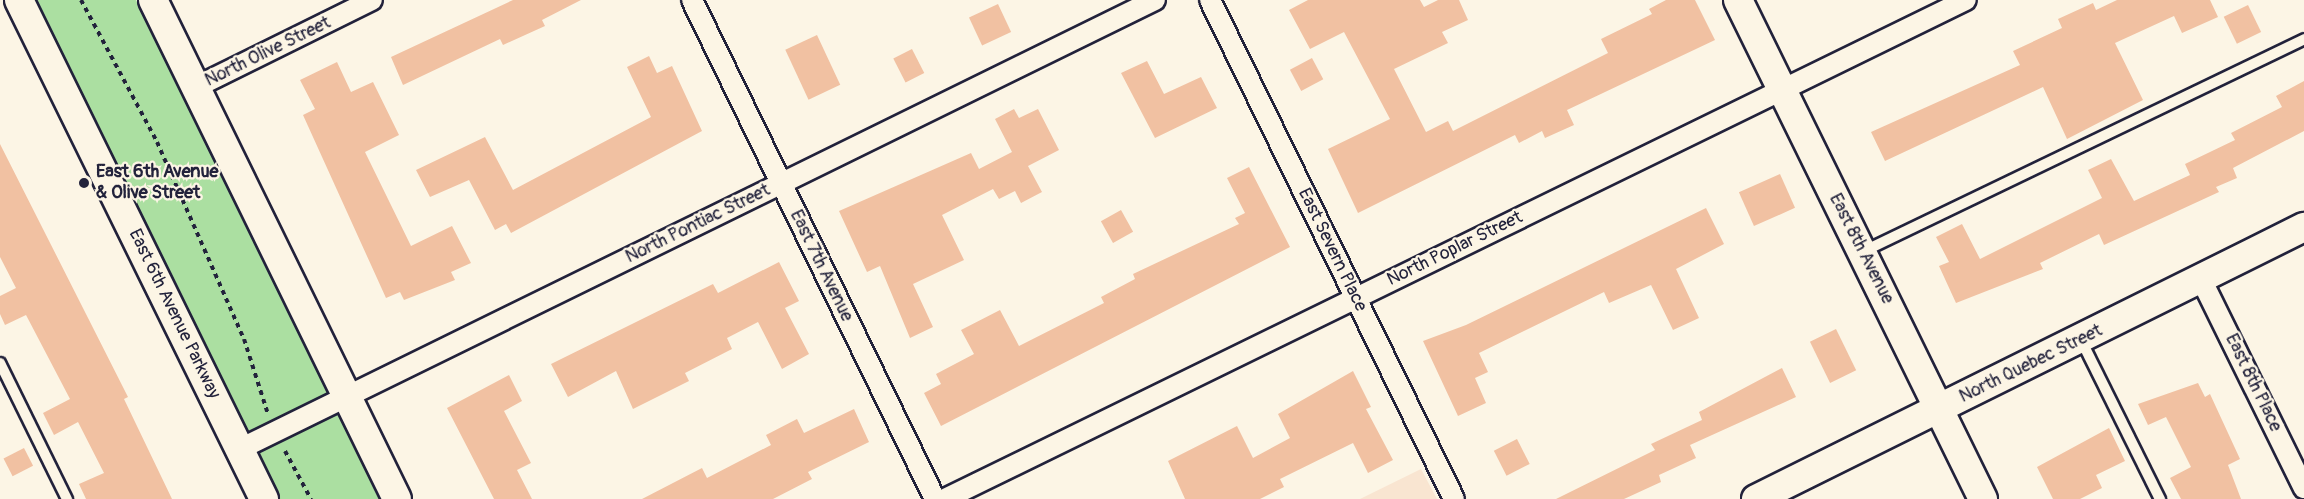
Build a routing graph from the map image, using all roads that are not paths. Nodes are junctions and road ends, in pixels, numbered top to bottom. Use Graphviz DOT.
graph roads {
  1 [pos="20,0"];
  2 [pos="153,0"];
  3 [pos="372,0"];
  4 [pos="692,0"];
  5 [pos="1155,0"];
  6 [pos="1210,0"];
  7 [pos="1738,0"];
  8 [pos="1966,0"];
  9 [pos="2304,39"];
  10 [pos="196,87"];
  11 [pos="1781,90"];
  12 [pos="781,183"];
  13 [pos="2304,227"];
  14 [pos="1862,252"];
  15 [pos="2201,279"];
  16 [pos="1356,298"];
  17 [pos="2081,340"];
  18 [pos="0,363"];
  19 [pos="347,397"];
  20 [pos="1940,409"];
  21 [pos="240,449"];
  22 [pos="2304,488"];
  23 [pos="67,499"];
  24 [pos="264,499"];
  25 [pos="397,499"];
  26 [pos="935,499"];
  27 [pos="945,499"];
  28 [pos="1454,499"];
  29 [pos="1756,499"];
  30 [pos="1983,499"];
  31 [pos="2160,499"];
  1 -- 21 [label="main road, East 6th Avenue Parkway"];
  2 -- 10 [label="main road"];
  3 -- 10 [label="street, North Olive Street"];
  4 -- 12 [label="street, East 7th Avenue"];
  5 -- 12 [label="street, North Pontiac Street"];
  6 -- 16 [label="street, East Severn Place"];
  7 -- 11 [label="main road, East 8th Avenue"];
  8 -- 11 [label="street, North Poplar Street"];
  9 -- 14 [label="lane"];
  10 -- 19 [label="main road"];
  11 -- 14 [label="main road, East 8th Avenue"];
  11 -- 16 [label="street, North Poplar Street"];
  12 -- 19 [label="street, North Pontiac Street"];
  12 -- 26 [label="street, East 7th Avenue"];
  13 -- 15 [label="main road, North Quebec Street"];
  14 -- 20 [label="main road, East 8th Avenue"];
  15 -- 17 [label="main road, North Quebec Street"];
  15 -- 22 [label="street, East 8th Place"];
  16 -- 27 [label="street, North Poplar Street"];
  16 -- 28 [label="street, East Severn Place"];
  17 -- 20 [label="main road, North Quebec Street"];
  17 -- 31 [label="lane"];
  18 -- 23 [label="lane"];
  19 -- 21 [label="street, North Pontiac Street"];
  19 -- 25 [label="main road"];
  20 -- 29 [label="main road, North Quebec Street"];
  20 -- 30 [label="main road, East 8th Avenue"];
  21 -- 24 [label="main road, East 6th Avenue Parkway"];
}
